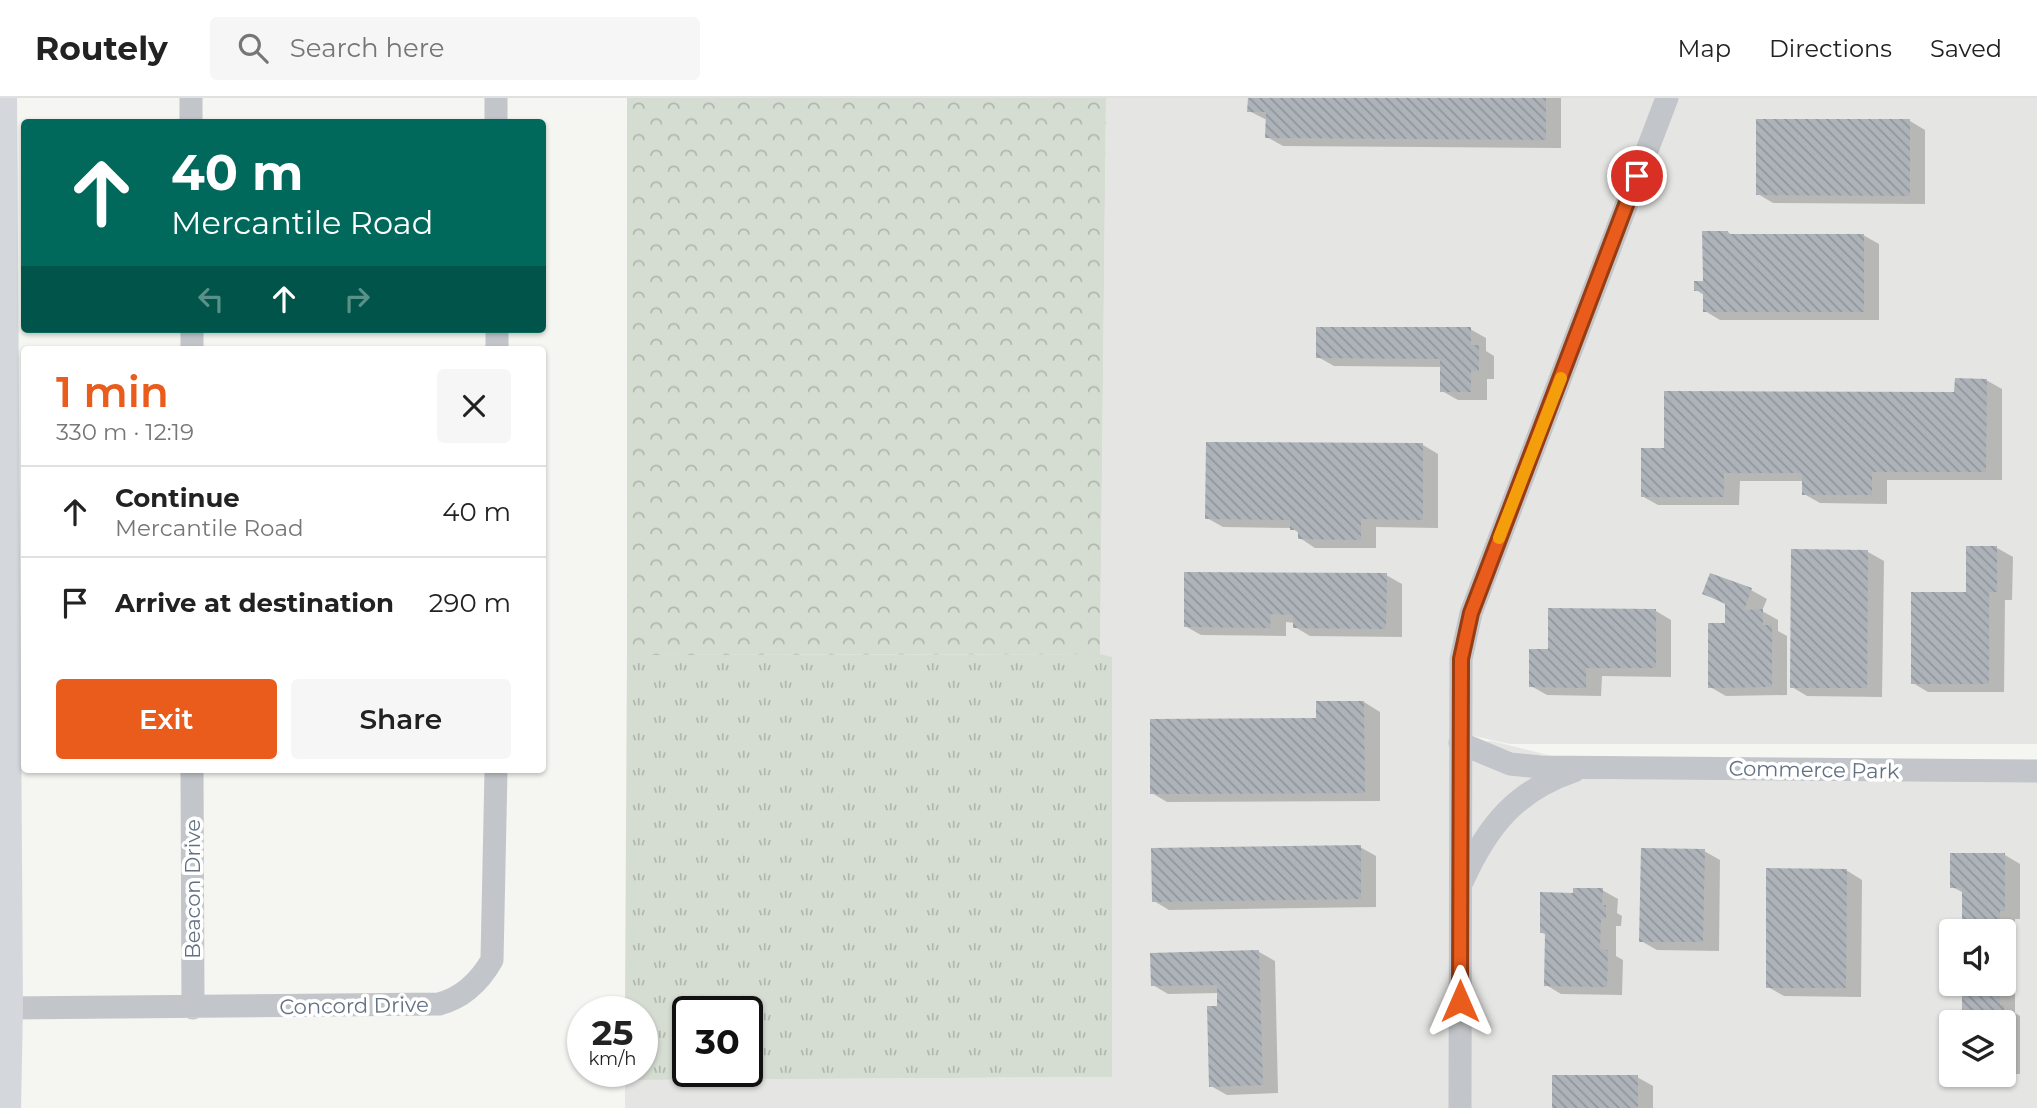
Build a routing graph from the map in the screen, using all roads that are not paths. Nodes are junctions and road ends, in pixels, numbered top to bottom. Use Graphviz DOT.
graph roads {
  1 [pos="2,98"];
  2 [pos="191,98"];
  3 [pos="496,98"];
  4 [pos="1667,98"];
  5 [pos="191,119"];
  6 [pos="496,119"];
  7 [pos="1460,743"];
  8 [pos="1591,766"];
  9 [pos="2037,771"];
  10 [pos="192,773"];
  11 [pos="496,773"];
  12 [pos="1460,887"];
  13 [pos="8,1008"];
  14 [pos="193,1008"];
  15 [pos="6,1108"];
  16 [pos="1460,1108"];
  1 -- 13 [label="main road"];
  2 -- 5 [label="street"];
  3 -- 6 [label="street"];
  4 -- 7 [label="street"];
  7 -- 8 [label="street, Commerce Park"];
  7 -- 12 [label="street"];
  8 -- 9 [label="street, Commerce Park"];
  8 -- 12 [label="street, Commerce Park"];
  10 -- 14 [label="street, Beacon Drive"];
  11 -- 14 [label="street, Concord Drive"];
  12 -- 16 [label="street, Commerce Park"];
  13 -- 14 [label="street, Concord Drive"];
  13 -- 15 [label="main road"];
}
